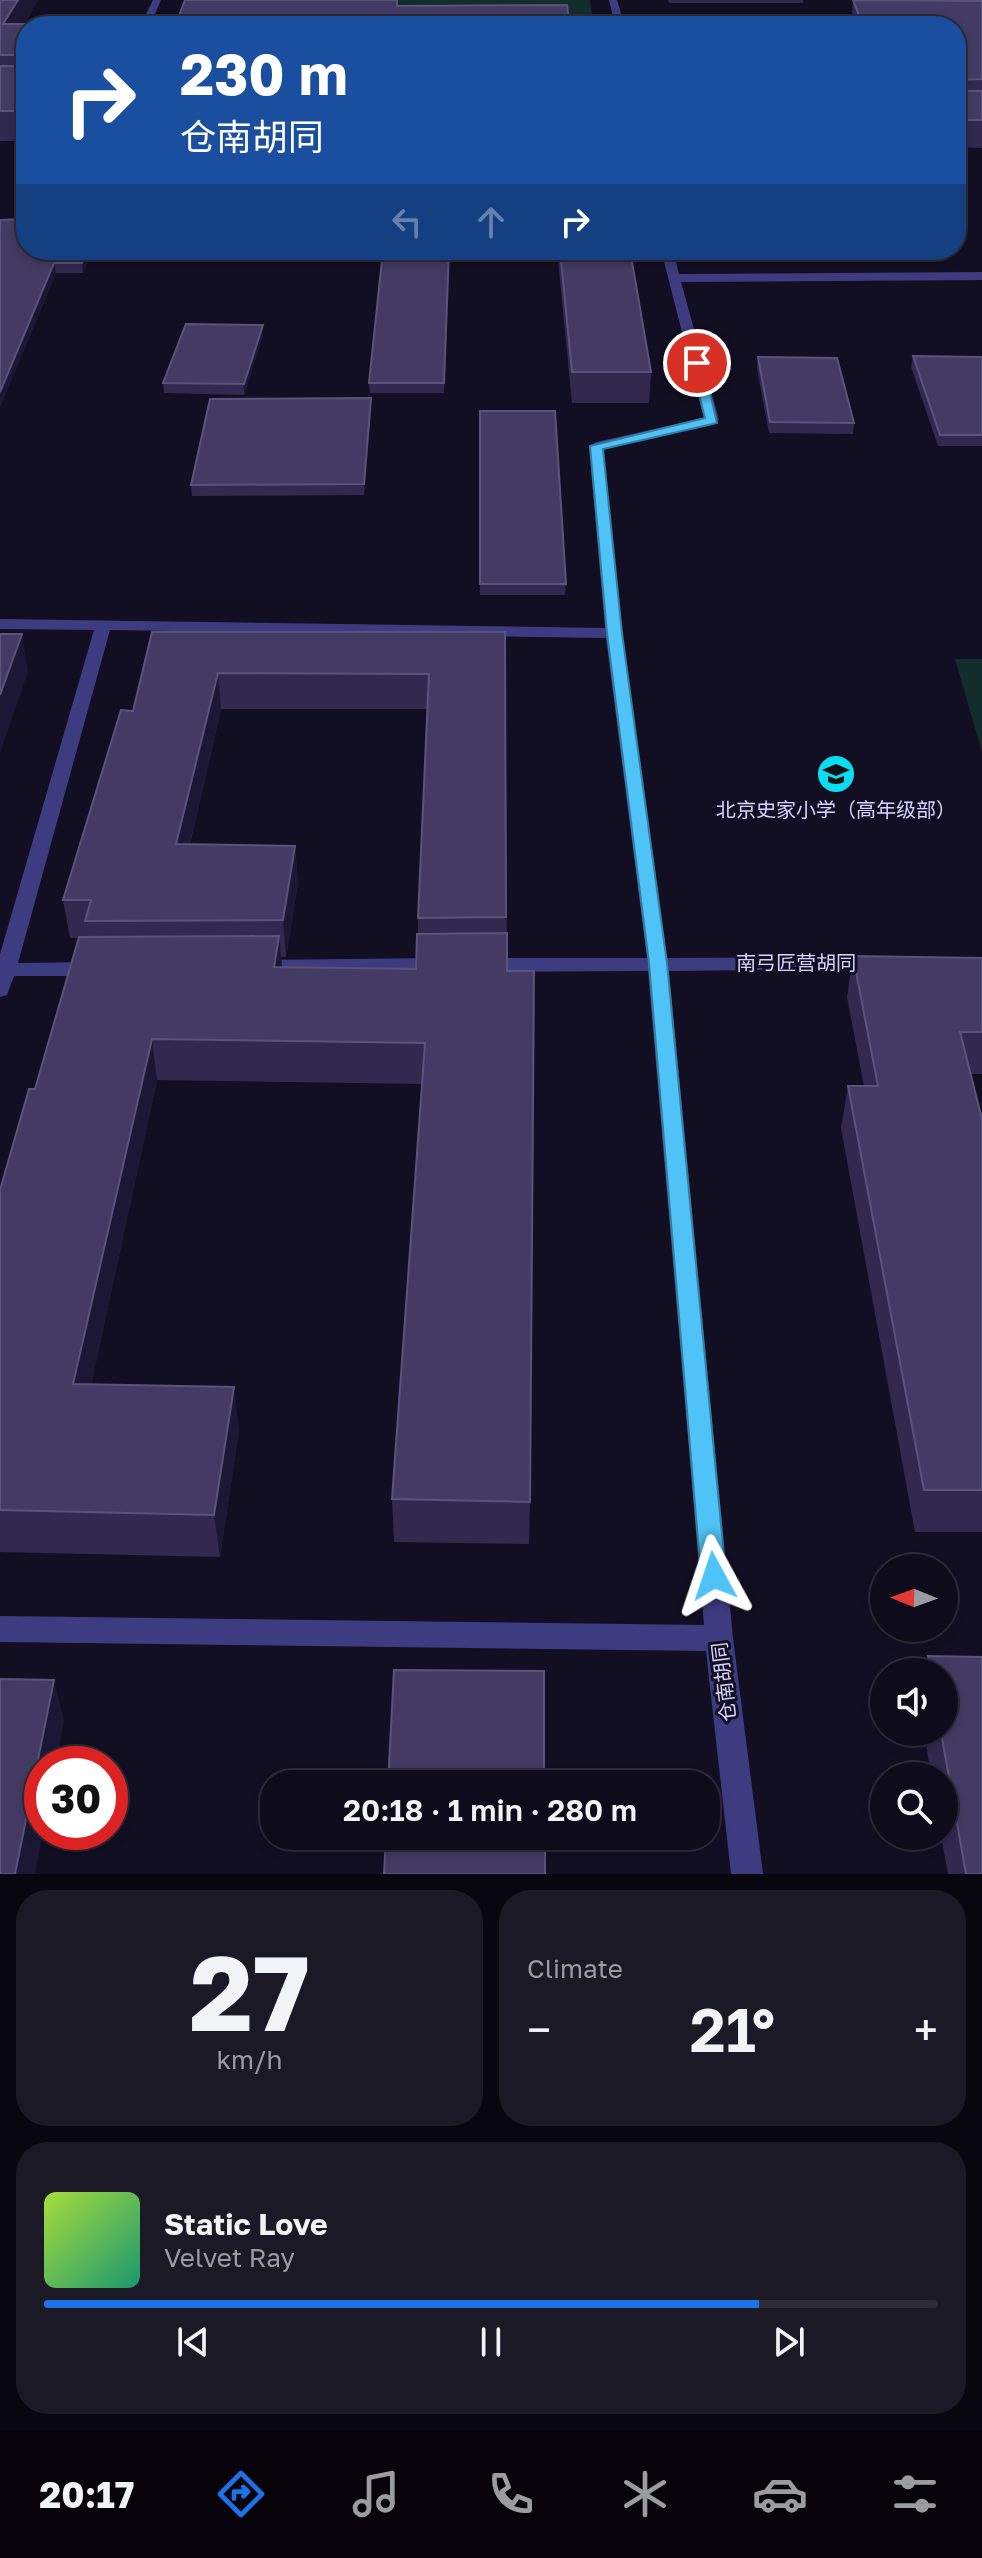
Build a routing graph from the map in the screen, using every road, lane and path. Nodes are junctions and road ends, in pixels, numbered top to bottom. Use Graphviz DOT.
graph roads {
  1 [pos="670,260"];
  2 [pos="982,276"];
  3 [pos="674,278"];
  4 [pos="0,624"];
  5 [pos="104,624"];
  6 [pos="614,633"];
  7 [pos="658,963"];
  8 [pos="905,963"];
  9 [pos="228,968"];
  10 [pos="117,969"];
  11 [pos="2,977"];
  12 [pos="0,1629"];
  13 [pos="719,1638"];
  14 [pos="747,1874"];
  1 -- 3 [label="street, 仓南胡同"];
  2 -- 3 [label="street"];
  3 -- 6 [label="street, 仓南胡同"];
  4 -- 5 [label="street"];
  5 -- 6 [label="street"];
  5 -- 11 [label="street"];
  6 -- 7 [label="street, 仓南胡同"];
  7 -- 8 [label="street, 南弓匠营胡同"];
  7 -- 9 [label="street, 南弓匠营胡同"];
  7 -- 13 [label="street, 仓南胡同"];
  10 -- 11 [label="street"];
  12 -- 13 [label="street"];
  13 -- 14 [label="street, 仓南胡同"];
}
